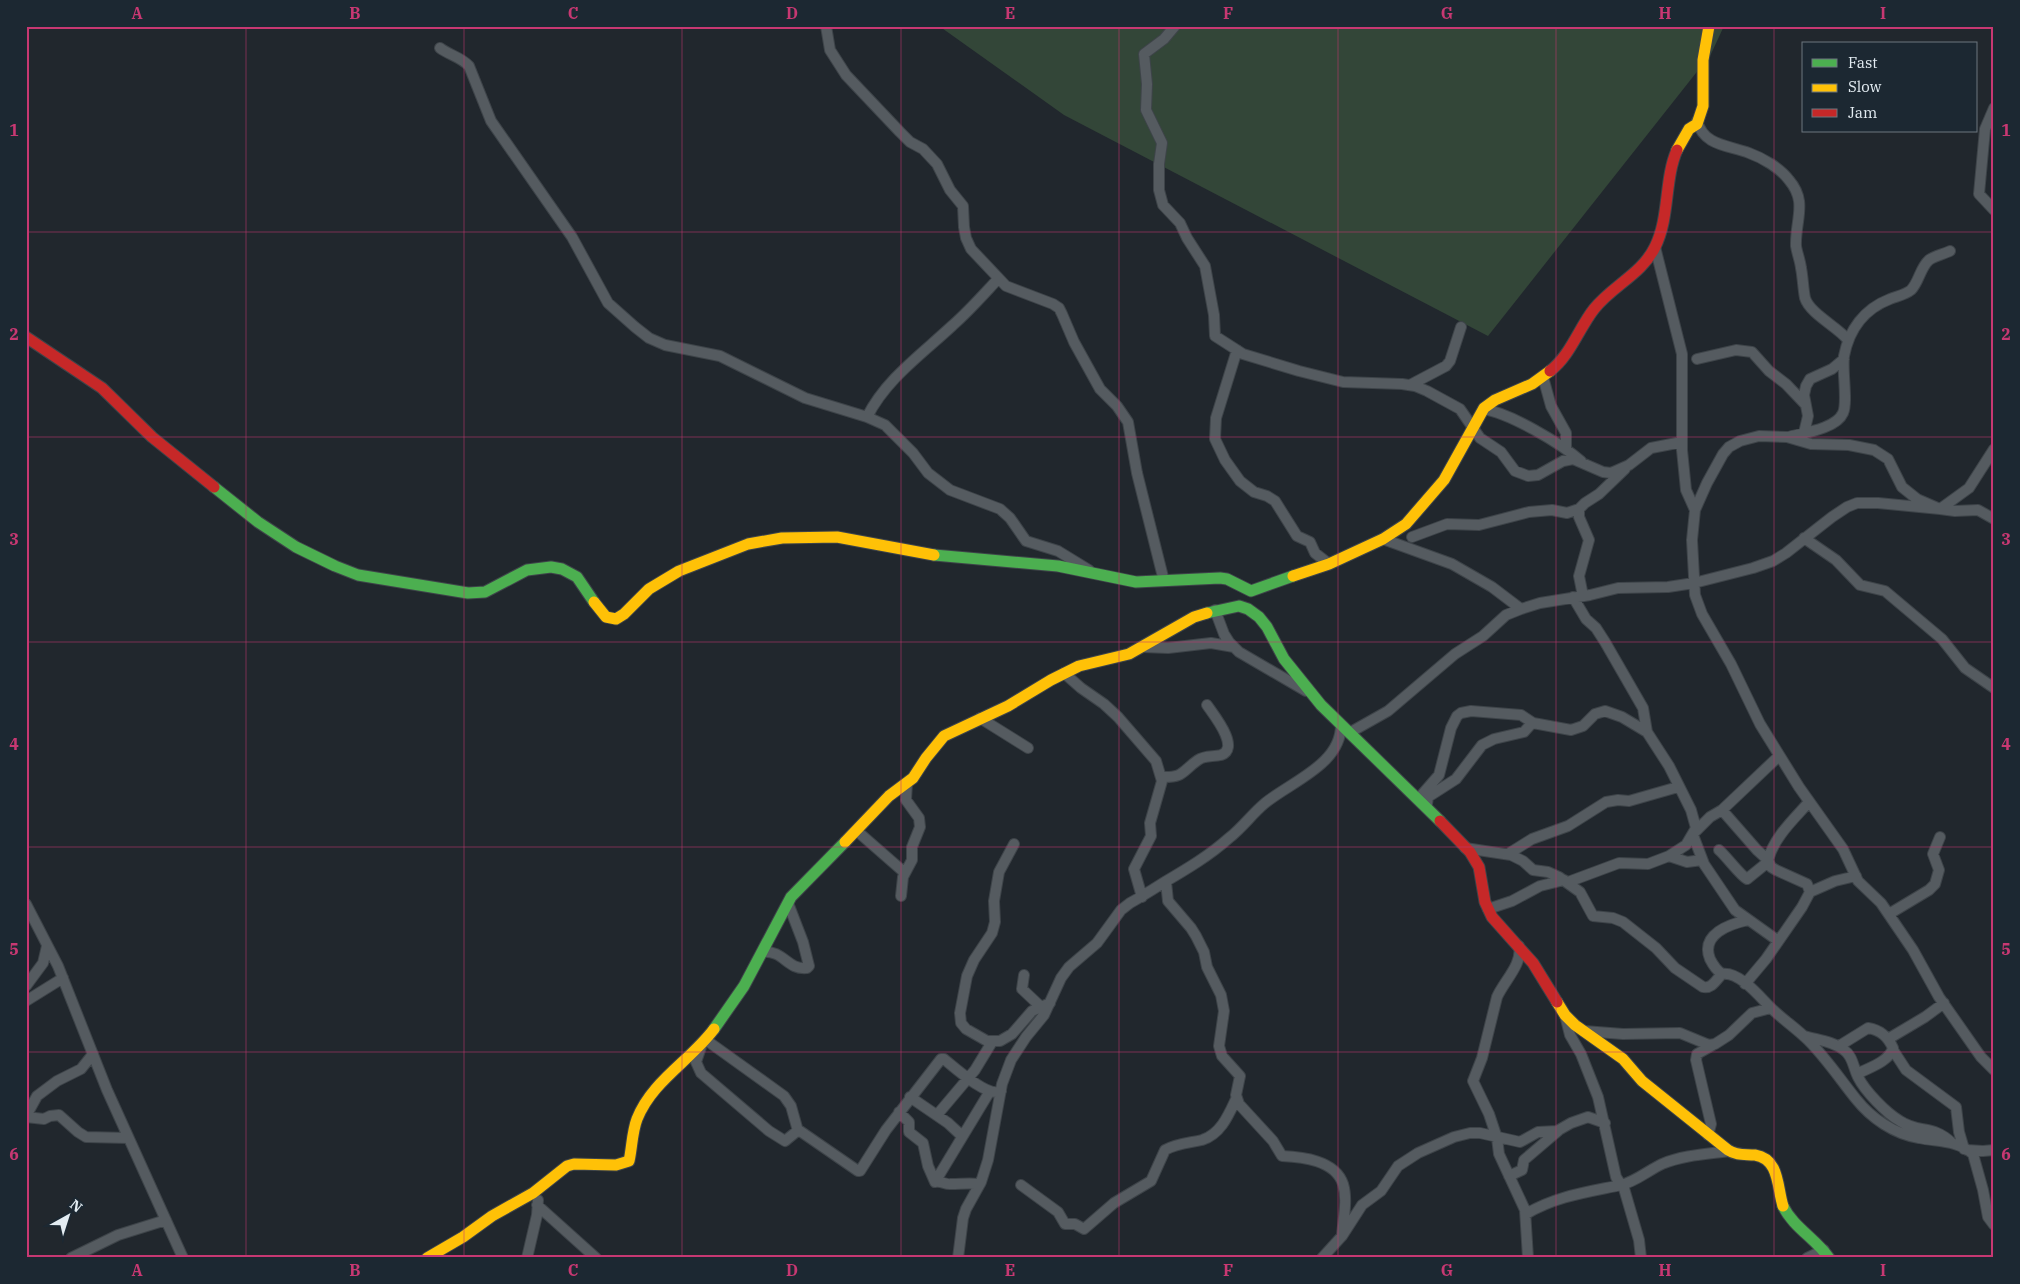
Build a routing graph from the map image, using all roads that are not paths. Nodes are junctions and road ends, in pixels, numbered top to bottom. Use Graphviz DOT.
graph roads {
  1 [pos="826,26"];
  2 [pos="1175,26"];
  3 [pos="1709,26"];
  4 [pos="440,48"];
  5 [pos="1994,108"];
  6 [pos="1697,121"];
  7 [pos="1994,210"];
  8 [pos="1655,247"];
  9 [pos="1950,251"];
  10 [pos="998,279"];
  11 [pos="1461,327"];
  12 [pos="26,337"];
  13 [pos="1848,340"];
  14 [pos="1237,350"];
  15 [pos="1697,359"];
  16 [pos="1844,359"];
  17 [pos="1543,377"];
  18 [pos="1410,385"];
  19 [pos="1806,405"];
  20 [pos="1484,409"];
  21 [pos="867,416"];
  22 [pos="1473,427"];
  23 [pos="1804,433"];
  24 [pos="1787,437"];
  25 [pos="1682,442"];
  26 [pos="1566,448"];
  27 [pos="1994,449"];
  28 [pos="1582,461"];
  29 [pos="1629,465"];
  30 [pos="1940,509"];
  31 [pos="1578,510"];
  32 [pos="1695,510"];
  33 [pos="1415,516"];
  34 [pos="1994,518"];
  35 [pos="1412,537"];
  36 [pos="1804,538"];
  37 [pos="1383,539"];
  38 [pos="1414,551"];
  39 [pos="1329,564"];
  40 [pos="1094,573"];
  41 [pos="1164,582"];
  42 [pos="1694,583"];
  43 [pos="1578,597"];
  44 [pos="1521,609"];
  45 [pos="1215,610"];
  46 [pos="1142,647"];
  47 [pos="1234,647"];
  48 [pos="1064,673"];
  49 [pos="1994,688"];
  50 [pos="1312,694"];
  51 [pos="1206,705"];
  52 [pos="980,718"];
  53 [pos="1532,723"];
  54 [pos="1345,729"];
  55 [pos="1647,732"];
  56 [pos="1028,748"];
  57 [pos="1779,756"];
  58 [pos="1161,777"];
  59 [pos="908,782"];
  60 [pos="1678,787"];
  61 [pos="1419,798"];
  62 [pos="1810,802"];
  63 [pos="1428,808"];
  64 [pos="1722,810"];
  65 [pos="857,831"];
  66 [pos="1695,833"];
  67 [pos="1940,837"];
  68 [pos="1014,844"];
  69 [pos="1465,848"];
  70 [pos="1719,850"];
  71 [pos="1508,854"];
  72 [pos="1669,856"];
  73 [pos="1702,860"];
  74 [pos="1768,861"];
  75 [pos="905,873"];
  76 [pos="1856,876"];
  77 [pos="1566,881"];
  78 [pos="1166,882"];
  79 [pos="1810,892"];
  80 [pos="901,896"];
  81 [pos="1142,897"];
  82 [pos="788,903"];
  83 [pos="26,904"];
  84 [pos="1488,909"];
  85 [pos="1889,914"];
  86 [pos="1748,920"];
  87 [pos="1777,940"];
  88 [pos="47,946"];
  89 [pos="1519,946"];
  90 [pos="762,952"];
  91 [pos="1024,974"];
  92 [pos="1722,974"];
  93 [pos="63,978"];
  94 [pos="1745,984"];
  95 [pos="26,986"];
  96 [pos="26,1001"];
  97 [pos="1944,1003"];
  98 [pos="1045,1005"];
  99 [pos="1771,1008"];
  100 [pos="1565,1015"];
  101 [pos="1584,1031"];
  102 [pos="1803,1035"];
  103 [pos="1888,1038"];
  104 [pos="704,1042"];
  105 [pos="992,1042"];
  106 [pos="1715,1044"];
  107 [pos="1839,1046"];
  108 [pos="1893,1050"];
  109 [pos="93,1054"];
  110 [pos="1994,1070"];
  111 [pos="1857,1074"];
  112 [pos="968,1078"];
  113 [pos="996,1091"];
  114 [pos="910,1097"];
  115 [pos="1236,1098"];
  116 [pos="899,1112"];
  117 [pos="938,1115"];
  118 [pos="26,1117"];
  119 [pos="1605,1123"];
  120 [pos="1563,1128"];
  121 [pos="798,1131"];
  122 [pos="1708,1135"];
  123 [pos="962,1136"];
  124 [pos="128,1138"];
  125 [pos="1497,1138"];
  126 [pos="1953,1143"];
  127 [pos="1965,1150"];
  128 [pos="1994,1150"];
  129 [pos="1730,1151"];
  130 [pos="1509,1176"];
  131 [pos="935,1182"];
  132 [pos="980,1184"];
  133 [pos="1021,1185"];
  134 [pos="1622,1185"];
  135 [pos="538,1189"];
  136 [pos="537,1204"];
  137 [pos="1526,1214"];
  138 [pos="166,1220"];
  139 [pos="1994,1225"];
  140 [pos="1342,1236"];
  141 [pos="1827,1254"];
  142 [pos="71,1258"];
  143 [pos="183,1258"];
  144 [pos="427,1258"];
  145 [pos="527,1258"];
  146 [pos="596,1258"];
  147 [pos="958,1258"];
  148 [pos="1322,1258"];
  149 [pos="1528,1258"];
  150 [pos="1641,1258"];
  151 [pos="1806,1258"];
  1 -- 10 [label="street"];
  2 -- 14 [label="street"];
  3 -- 6 [label="street"];
  4 -- 21 [label="street"];
  5 -- 7 [label="street"];
  6 -- 8 [label="street"];
  6 -- 13 [label="street"];
  8 -- 17 [label="street"];
  8 -- 25 [label="street"];
  9 -- 13 [label="street"];
  10 -- 21 [label="street"];
  10 -- 41 [label="street"];
  11 -- 18 [label="street"];
  12 -- 40 [label="street"];
  13 -- 16 [label="street"];
  14 -- 18 [label="street"];
  14 -- 39 [label="street"];
  15 -- 19 [label="street"];
  16 -- 19 [label="street"];
  16 -- 23 [label="street"];
  17 -- 20 [label="street"];
  17 -- 26 [label="street"];
  18 -- 22 [label="street"];
  19 -- 23 [label="street"];
  20 -- 22 [label="street"];
  20 -- 26 [label="street"];
  21 -- 40 [label="street"];
  22 -- 28 [label="street"];
  22 -- 33 [label="street"];
  23 -- 24 [label="street"];
  24 -- 30 [label="street"];
  24 -- 32 [label="street"];
  25 -- 29 [label="street"];
  25 -- 32 [label="street"];
  26 -- 28 [label="street"];
  27 -- 30 [label="street"];
  28 -- 29 [label="street"];
  29 -- 31 [label="street"];
  30 -- 34 [label="street"];
  30 -- 36 [label="street"];
  31 -- 35 [label="street"];
  31 -- 43 [label="street"];
  32 -- 42 [label="street"];
  33 -- 35 [label="street"];
  33 -- 37 [label="street"];
  35 -- 38 [label="street"];
  36 -- 42 [label="street"];
  36 -- 49 [label="street"];
  37 -- 38 [label="street"];
  37 -- 39 [label="street"];
  38 -- 44 [label="street"];
  39 -- 41 [label="street"];
  40 -- 41 [label="street"];
  42 -- 43 [label="street"];
  42 -- 57 [label="street"];
  43 -- 44 [label="street"];
  43 -- 55 [label="street"];
  44 -- 54 [label="street"];
  45 -- 46 [label="street"];
  45 -- 47 [label="street"];
  45 -- 50 [label="street"];
  46 -- 47 [label="street"];
  46 -- 48 [label="street"];
  47 -- 50 [label="street"];
  48 -- 52 [label="street"];
  48 -- 58 [label="street"];
  50 -- 54 [label="street"];
  51 -- 58 [label="street"];
  52 -- 56 [label="street"];
  52 -- 59 [label="street"];
  53 -- 55 [label="street"];
  53 -- 61 [label="street"];
  53 -- 63 [label="street"];
  54 -- 61 [label="street"];
  54 -- 78 [label="street"];
  55 -- 60 [label="street"];
  57 -- 62 [label="street"];
  57 -- 64 [label="street"];
  58 -- 81 [label="street"];
  59 -- 65 [label="street"];
  59 -- 75 [label="street"];
  60 -- 66 [label="street"];
  60 -- 71 [label="street"];
  61 -- 63 [label="street"];
  62 -- 74 [label="street"];
  62 -- 76 [label="street"];
  63 -- 69 [label="street"];
  64 -- 66 [label="street"];
  64 -- 74 [label="street"];
  65 -- 75 [label="street"];
  65 -- 82 [label="street"];
  66 -- 72 [label="street"];
  66 -- 73 [label="street"];
  67 -- 85 [label="street"];
  68 -- 105 [label="street"];
  69 -- 71 [label="street"];
  69 -- 84 [label="street"];
  70 -- 74 [label="street"];
  71 -- 77 [label="street"];
  72 -- 73 [label="street"];
  72 -- 77 [label="street"];
  73 -- 86 [label="street"];
  74 -- 79 [label="street"];
  75 -- 80 [label="street"];
  76 -- 79 [label="street"];
  76 -- 85 [label="street"];
  77 -- 84 [label="street"];
  77 -- 92 [label="street"];
  78 -- 81 [label="street"];
  78 -- 115 [label="street"];
  79 -- 87 [label="street"];
  81 -- 98 [label="street"];
  82 -- 90 [label="street"];
  82 -- 90 [label="street"];
  83 -- 88 [label="street"];
  84 -- 89 [label="street"];
  85 -- 97 [label="street"];
  86 -- 87 [label="street"];
  86 -- 92 [label="street"];
  87 -- 94 [label="street"];
  88 -- 93 [label="street"];
  88 -- 95 [label="street"];
  89 -- 100 [label="street"];
  89 -- 125 [label="street"];
  90 -- 104 [label="street"];
  91 -- 98 [label="street"];
  92 -- 94 [label="street"];
  93 -- 96 [label="street"];
  93 -- 109 [label="street"];
  94 -- 99 [label="street"];
  97 -- 103 [label="street"];
  97 -- 110 [label="street"];
  98 -- 105 [label="street"];
  98 -- 113 [label="street"];
  99 -- 102 [label="street"];
  99 -- 106 [label="street"];
  100 -- 101 [label="street"];
  100 -- 119 [label="street"];
  101 -- 106 [label="street"];
  101 -- 122 [label="street"];
  102 -- 107 [label="street"];
  102 -- 126 [label="street"];
  103 -- 107 [label="street"];
  103 -- 108 [label="street"];
  104 -- 121 [label="street"];
  104 -- 121 [label="street"];
  104 -- 135 [label="street"];
  105 -- 112 [label="street"];
  106 -- 122 [label="street"];
  107 -- 111 [label="street"];
  108 -- 111 [label="street"];
  108 -- 127 [label="street"];
  109 -- 118 [label="street"];
  109 -- 124 [label="street"];
  111 -- 126 [label="street"];
  112 -- 113 [label="street"];
  112 -- 114 [label="street"];
  112 -- 117 [label="street"];
  113 -- 123 [label="street"];
  113 -- 132 [label="street"];
  114 -- 116 [label="street"];
  114 -- 117 [label="street"];
  115 -- 133 [label="street"];
  115 -- 140 [label="street"];
  116 -- 121 [label="street"];
  116 -- 131 [label="street"];
  117 -- 123 [label="street"];
  118 -- 124 [label="street"];
  119 -- 120 [label="street"];
  119 -- 134 [label="street"];
  120 -- 125 [label="street"];
  120 -- 130 [label="street"];
  122 -- 129 [label="street"];
  123 -- 131 [label="street"];
  124 -- 138 [label="street"];
  125 -- 130 [label="street"];
  125 -- 140 [label="street"];
  126 -- 127 [label="street"];
  127 -- 128 [label="street"];
  127 -- 139 [label="street"];
  129 -- 134 [label="street"];
  129 -- 141 [label="street"];
  130 -- 137 [label="street"];
  131 -- 132 [label="street"];
  132 -- 147 [label="street"];
  134 -- 137 [label="street"];
  134 -- 150 [label="street"];
  135 -- 136 [label="street"];
  135 -- 144 [label="street"];
  136 -- 145 [label="street"];
  136 -- 146 [label="street"];
  137 -- 149 [label="street"];
  138 -- 142 [label="street"];
  138 -- 143 [label="street"];
  140 -- 148 [label="street"];
  141 -- 151 [label="street"];
}
